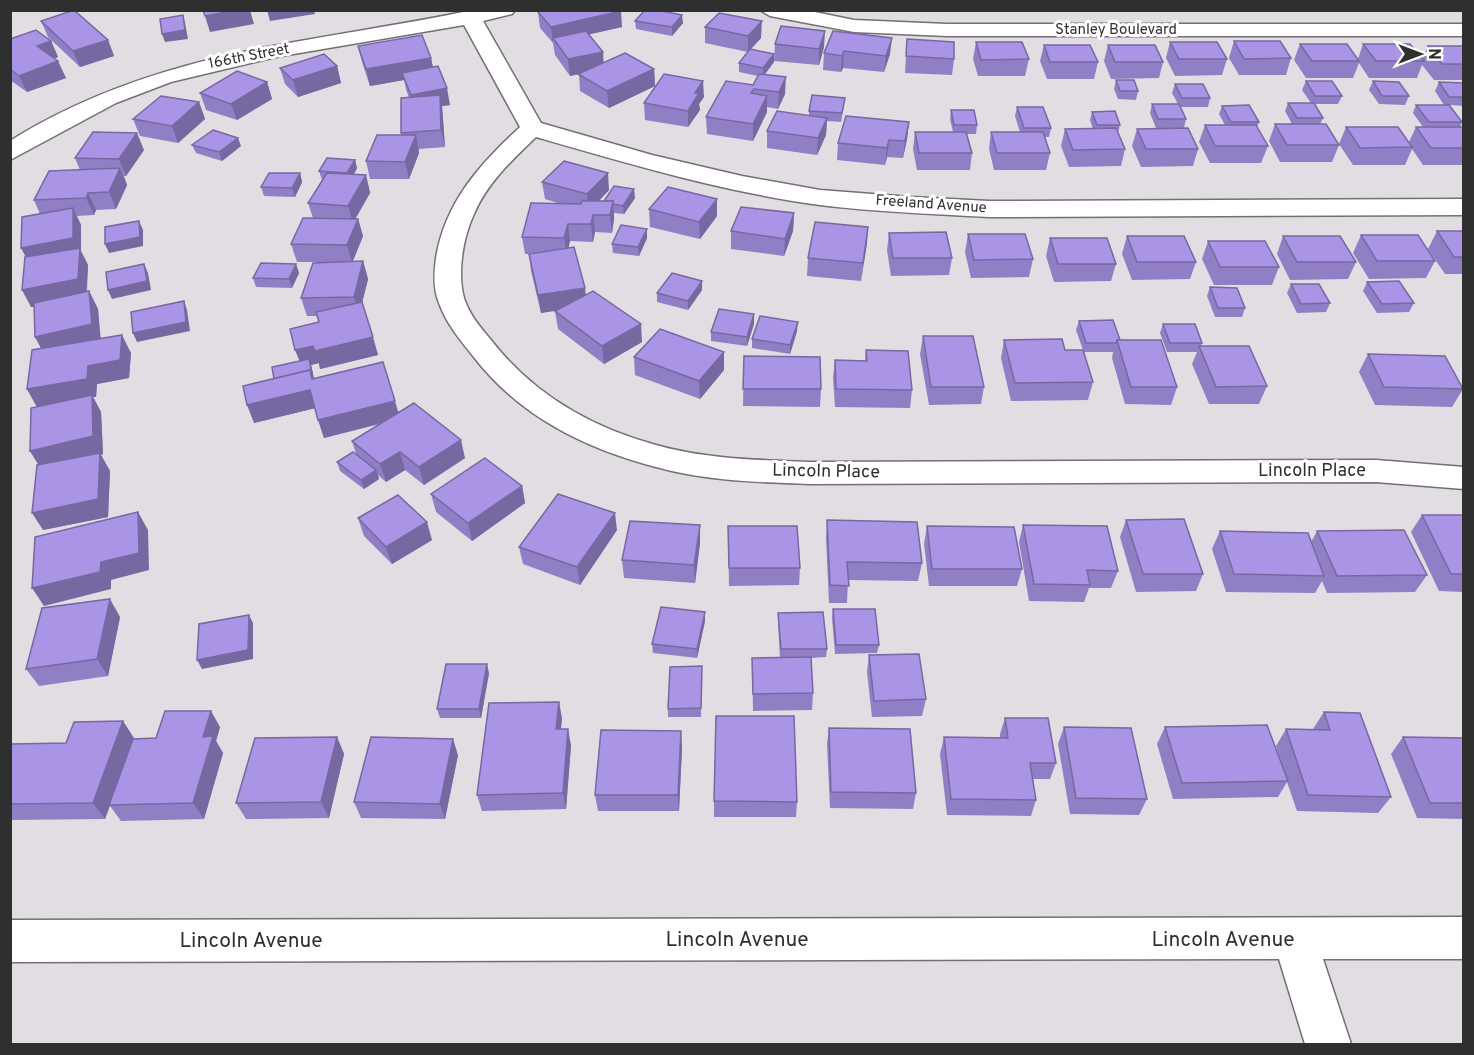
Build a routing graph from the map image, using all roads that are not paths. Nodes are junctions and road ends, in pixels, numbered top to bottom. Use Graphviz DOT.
graph roads {
  1 [pos="505,10"];
  2 [pos="770,10"];
  3 [pos="471,18"];
  4 [pos="1464,30"];
  5 [pos="532,128"];
  6 [pos="10,153"];
  7 [pos="1464,207"];
  8 [pos="1464,478"];
  9 [pos="1464,938"];
  10 [pos="1295,940"];
  11 [pos="10,941"];
  12 [pos="1328,1044"];
  1 -- 3 [label="street, 166th Street"];
  2 -- 4 [label="street, Stanley Boulevard"];
  3 -- 5 [label="street"];
  3 -- 6 [label="street, 166th Street"];
  5 -- 7 [label="street, Freeland Avenue"];
  5 -- 8 [label="street, Lincoln Place"];
  9 -- 10 [label="street, Lincoln Avenue"];
  10 -- 11 [label="street, Lincoln Avenue"];
  10 -- 12 [label="street"];
}
